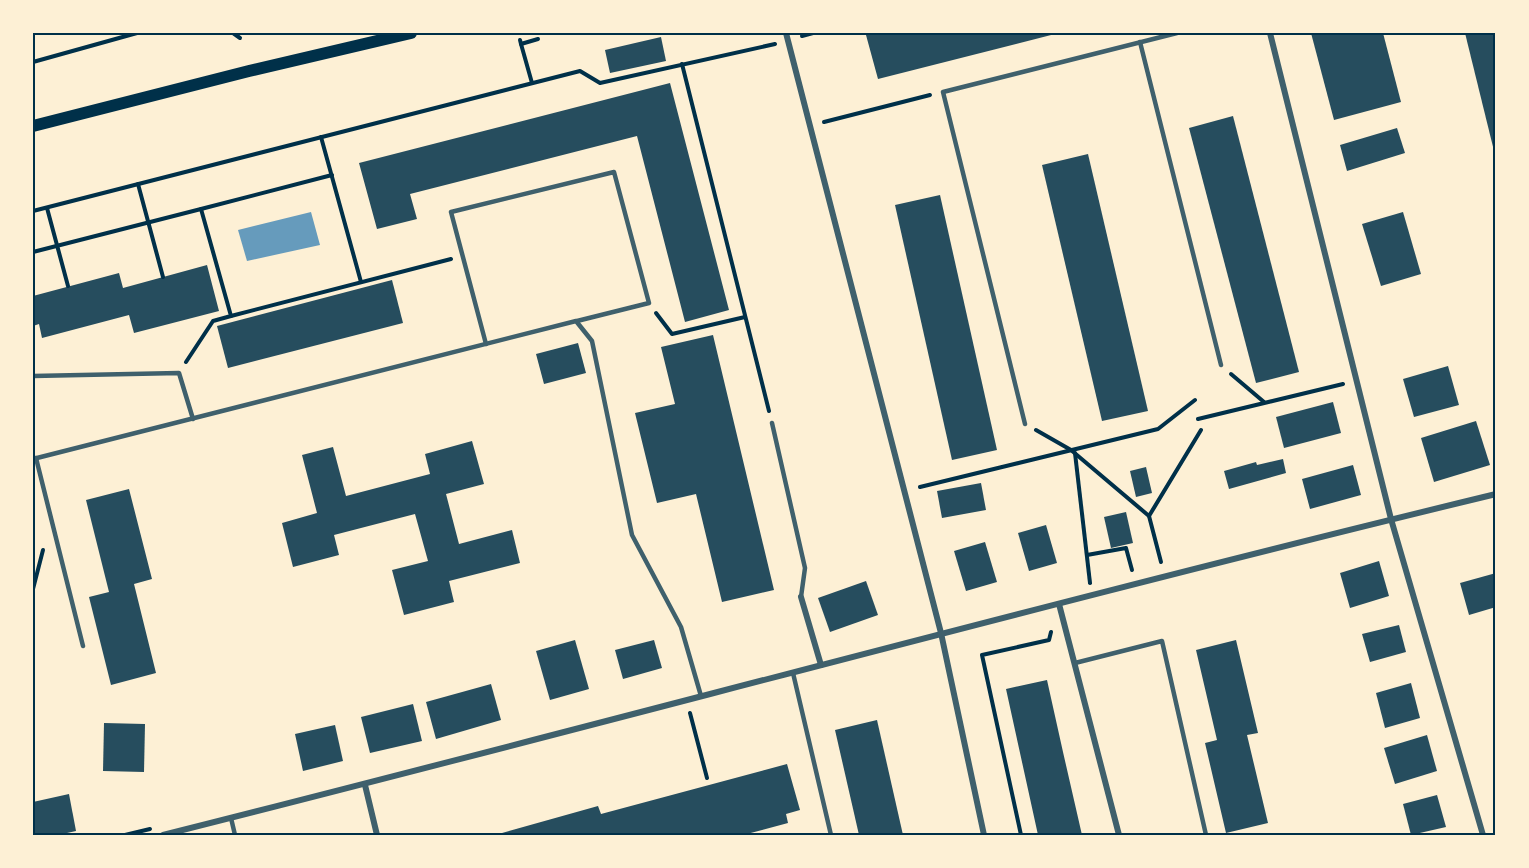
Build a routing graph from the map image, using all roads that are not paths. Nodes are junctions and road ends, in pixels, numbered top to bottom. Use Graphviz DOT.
graph roads {
  1 [pos="411,33"];
  2 [pos="786,33"];
  3 [pos="1177,33"];
  4 [pos="1270,33"];
  5 [pos="387,36"];
  6 [pos="1140,42"];
  7 [pos="33,126"];
  8 [pos="576,321"];
  9 [pos="486,344"];
  10 [pos="1221,365"];
  11 [pos="33,376"];
  12 [pos="193,419"];
  13 [pos="772,423"];
  14 [pos="1025,424"];
  15 [pos="34,459"];
  16 [pos="1496,494"];
  17 [pos="1391,519"];
  18 [pos="801,597"];
  19 [pos="1059,604"];
  20 [pos="941,633"];
  21 [pos="83,646"];
  22 [pos="1075,663"];
  23 [pos="822,665"];
  24 [pos="793,673"];
  25 [pos="701,696"];
  26 [pos="365,785"];
  27 [pos="231,818"];
  28 [pos="163,835"];
  29 [pos="235,835"];
  30 [pos="377,835"];
  31 [pos="831,835"];
  32 [pos="984,835"];
  33 [pos="1119,835"];
  34 [pos="1206,835"];
  35 [pos="1483,835"];
  1 -- 5 [label="main road"];
  2 -- 20 [label="street"];
  3 -- 6 [label="lane"];
  4 -- 17 [label="street"];
  5 -- 7 [label="main road"];
  6 -- 10 [label="lane"];
  6 -- 14 [label="lane"];
  8 -- 9 [label="lane"];
  8 -- 9 [label="lane"];
  8 -- 25 [label="lane"];
  9 -- 12 [label="lane"];
  11 -- 12 [label="lane"];
  12 -- 15 [label="lane"];
  13 -- 18 [label="lane"];
  15 -- 21 [label="lane"];
  16 -- 17 [label="street"];
  17 -- 19 [label="street"];
  17 -- 35 [label="street"];
  18 -- 23 [label="street"];
  19 -- 20 [label="street"];
  19 -- 22 [label="street"];
  20 -- 23 [label="street"];
  20 -- 32 [label="street"];
  22 -- 33 [label="street"];
  22 -- 34 [label="lane"];
  23 -- 24 [label="street"];
  24 -- 25 [label="street"];
  24 -- 31 [label="lane"];
  25 -- 26 [label="street"];
  26 -- 27 [label="street"];
  26 -- 30 [label="street"];
  27 -- 28 [label="street"];
  27 -- 29 [label="lane"];
}
